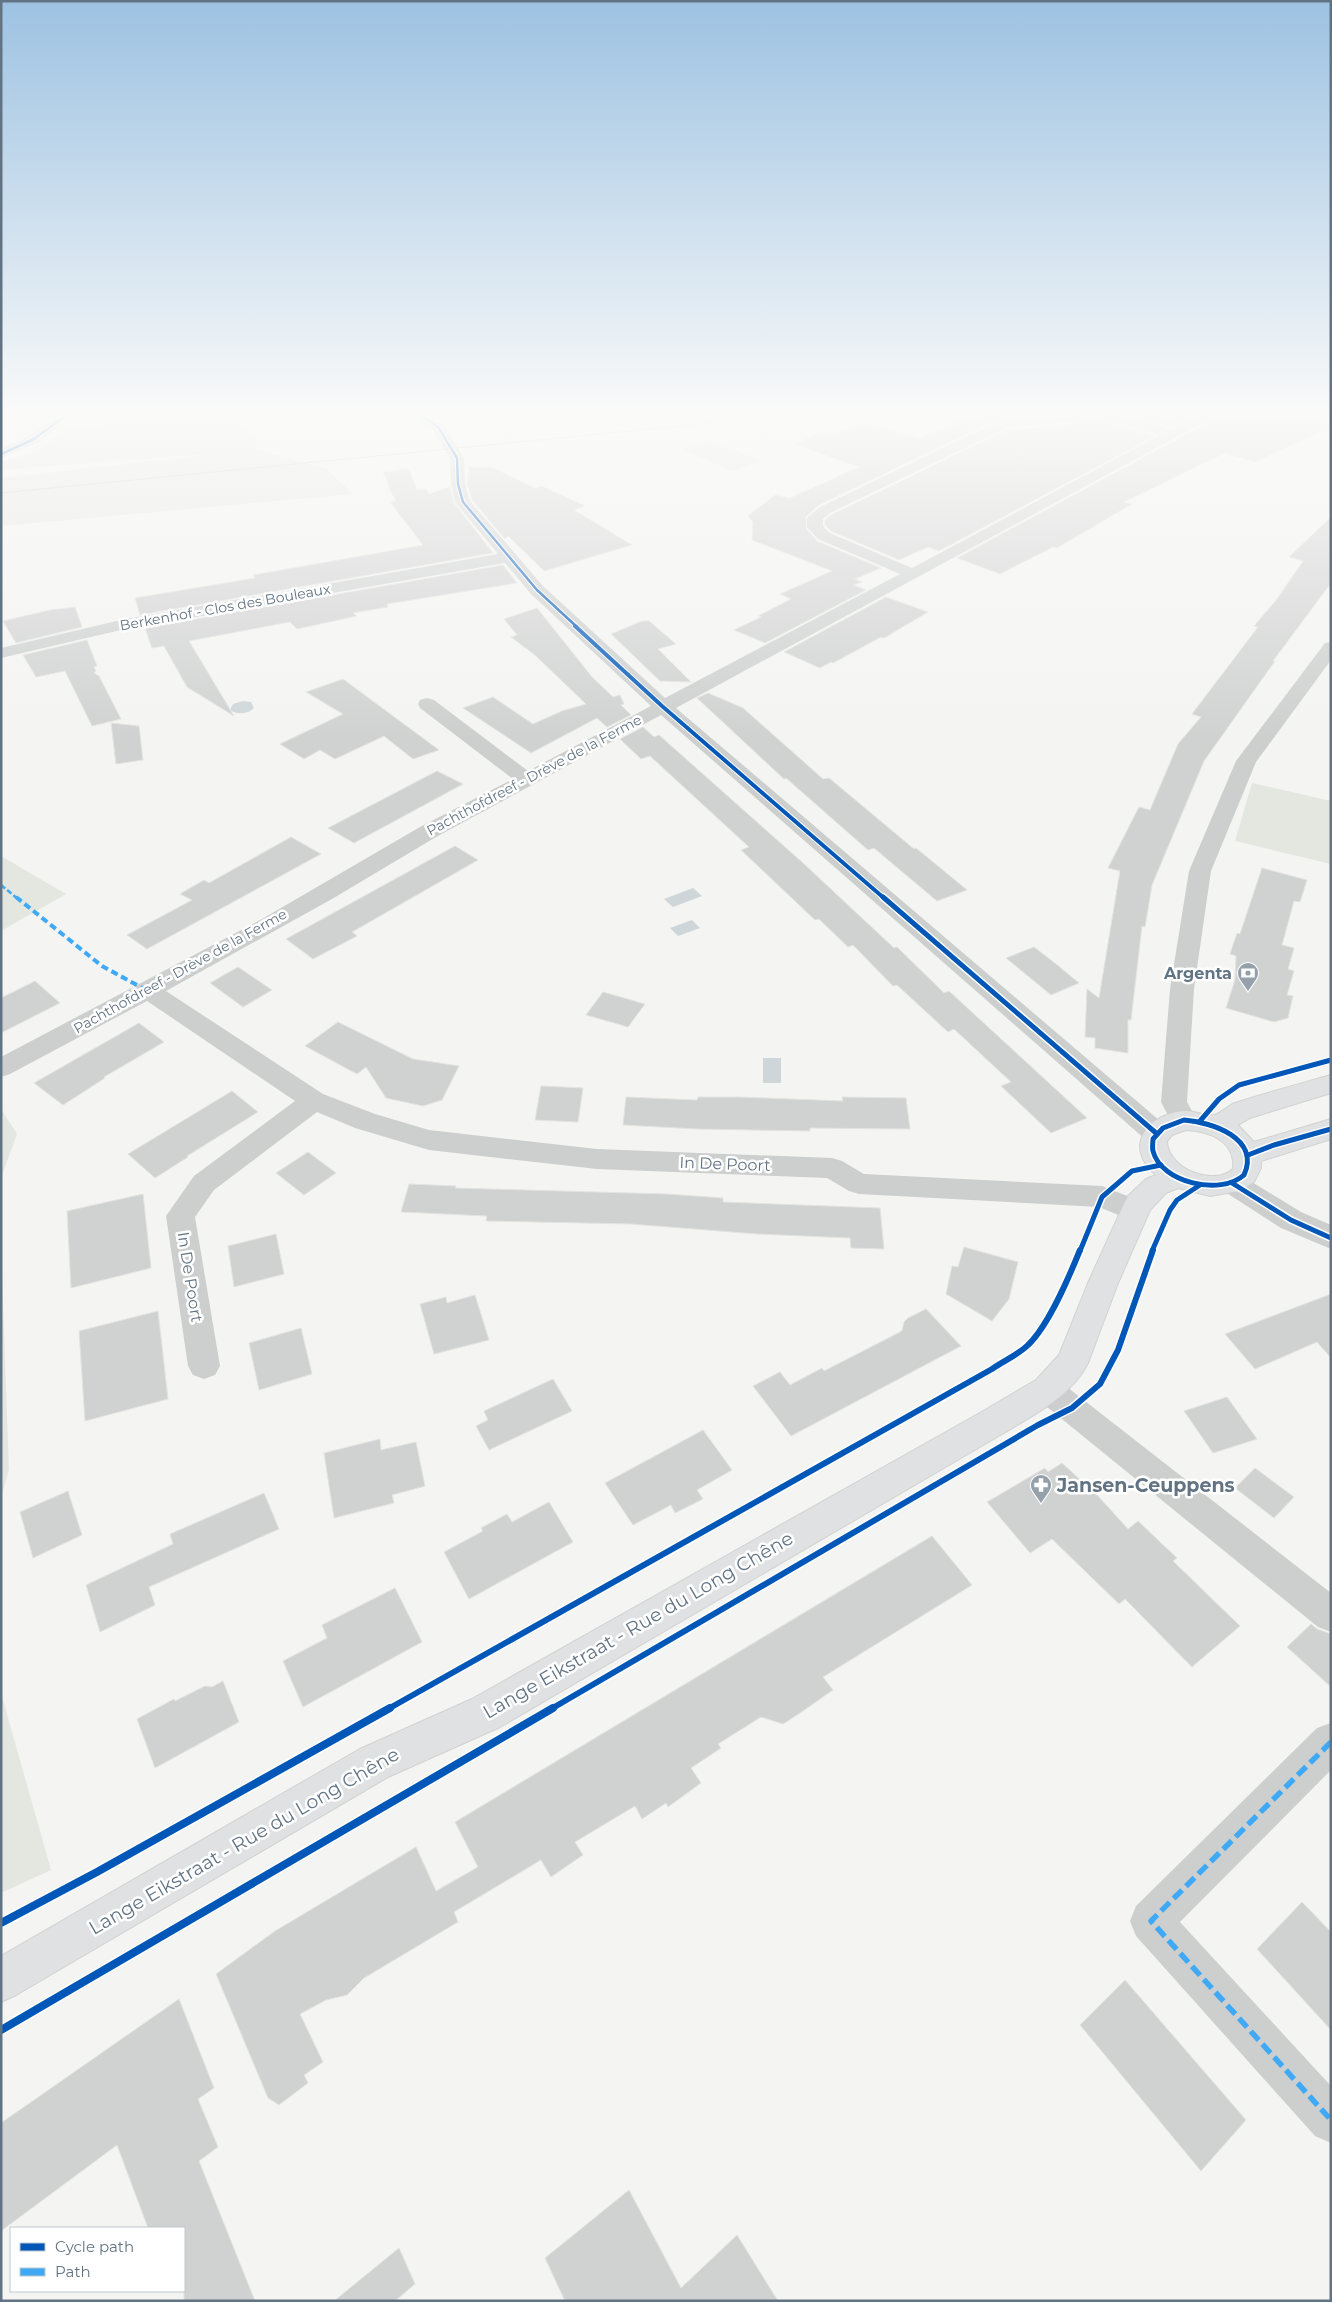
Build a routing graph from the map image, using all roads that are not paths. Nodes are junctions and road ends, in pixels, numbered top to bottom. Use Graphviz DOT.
graph roads {
  1 [pos="482,524"];
  2 [pos="815,524"];
  3 [pos="1003,524"];
  4 [pos="509,557"];
  5 [pos="913,574"];
  6 [pos="1331,647"];
  7 [pos="1,653"];
  8 [pos="427,704"];
  9 [pos="662,706"];
  10 [pos="526,779"];
  11 [pos="148,990"];
  12 [pos="1,1068"];
  13 [pos="1331,1084"];
  14 [pos="314,1101"];
  15 [pos="1184,1120"];
  16 [pos="1216,1126"];
  17 [pos="1331,1129"];
  18 [pos="1156,1133"];
  19 [pos="1248,1155"];
  20 [pos="1177,1177"];
  21 [pos="1232,1183"];
  22 [pos="1135,1211"];
  23 [pos="1331,1238"];
  24 [pos="204,1366"];
  25 [pos="1047,1388"];
  26 [pos="1331,1616"];
  27 [pos="1331,1742"];
  28 [pos="1,1980"];
  29 [pos="1331,2120"];
  1 -- 4 [label="street"];
  2 -- 5 [label="street"];
  3 -- 5 [label="street, Pachthofdreef - Drève de la Ferme"];
  4 -- 7 [label="street, Berkenhof - Clos des Bouleaux"];
  4 -- 9 [label="street"];
  5 -- 9 [label="street, Pachthofdreef - Drève de la Ferme"];
  6 -- 15 [label="street"];
  8 -- 10 [label="street"];
  9 -- 10 [label="street, Pachthofdreef - Drève de la Ferme"];
  9 -- 18 [label="street"];
  10 -- 11 [label="street, Pachthofdreef - Drève de la Ferme"];
  11 -- 12 [label="street, Pachthofdreef - Drève de la Ferme"];
  11 -- 14 [label="street, In De Poort"];
  13 -- 16 [label="main road"];
  14 -- 22 [label="street, In De Poort"];
  14 -- 24 [label="street, In De Poort"];
  15 -- 16 [label="main road"];
  15 -- 18 [label="main road"];
  16 -- 19 [label="main road"];
  17 -- 19 [label="main road"];
  18 -- 20 [label="main road"];
  19 -- 21 [label="main road"];
  20 -- 21 [label="main road"];
  20 -- 22 [label="main road, Lange Eikstraat - Rue du Long Chêne"];
  21 -- 23 [label="street"];
  22 -- 25 [label="main road, Lange Eikstraat - Rue du Long Chêne"];
  25 -- 26 [label="street"];
  25 -- 28 [label="main road, Lange Eikstraat - Rue du Long Chêne"];
  27 -- 29 [label="street"];
}
